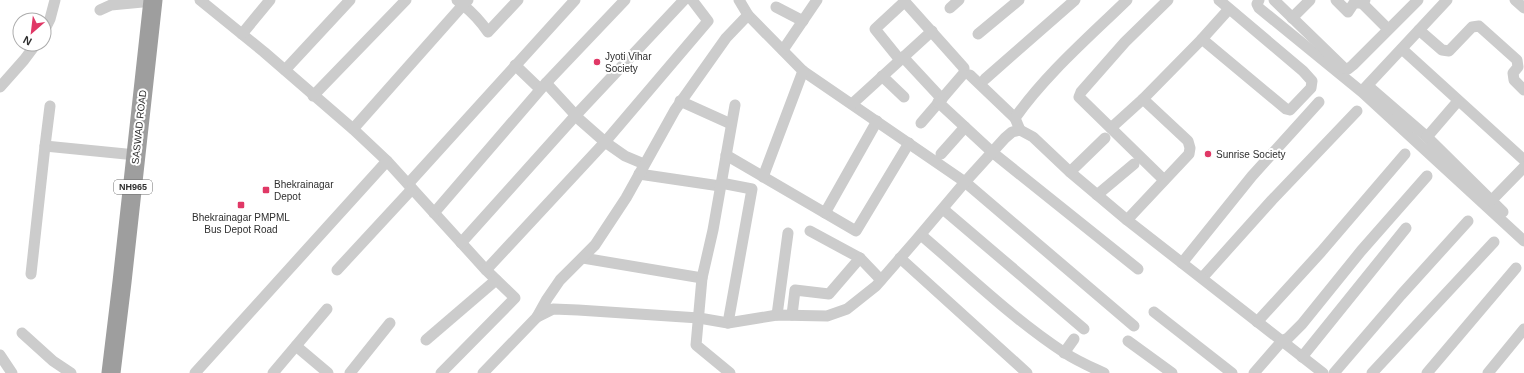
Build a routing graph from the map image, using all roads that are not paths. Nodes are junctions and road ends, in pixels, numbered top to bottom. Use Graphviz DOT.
graph roads {
  1 [pos="55,0"];
  2 [pos="153,0"];
  3 [pos="200,0"];
  4 [pos="270,0"];
  5 [pos="350,0"];
  6 [pos="406,0"];
  7 [pos="518,0"];
  8 [pos="574,0"];
  9 [pos="624,0"];
  10 [pos="684,0"];
  11 [pos="692,0"];
  12 [pos="738,0"];
  13 [pos="817,0"];
  14 [pos="959,0"];
  15 [pos="1019,0"];
  16 [pos="1075,0"];
  17 [pos="1127,0"];
  18 [pos="1168,0"];
  19 [pos="1219,0"];
  20 [pos="1259,0"];
  21 [pos="1274,0"];
  22 [pos="1310,0"];
  23 [pos="1336,0"];
  24 [pos="1418,0"];
  25 [pos="1447,0"];
  26 [pos="1515,0"];
  27 [pos="462,2"];
  28 [pos="1363,2"];
  29 [pos="776,6"];
  30 [pos="950,8"];
  31 [pos="1524,8"];
  32 [pos="1230,9"];
  33 [pos="100,10"];
  34 [pos="52,12"];
  35 [pos="748,15"];
  36 [pos="1292,18"];
  37 [pos="803,21"];
  38 [pos="1388,29"];
  39 [pos="1419,30"];
  40 [pos="932,31"];
  41 [pos="242,34"];
  42 [pos="978,34"];
  43 [pos="1202,39"];
  44 [pos="1402,49"];
  45 [pos="783,50"];
  46 [pos="29,52"];
  47 [pos="902,58"];
  48 [pos="515,65"];
  49 [pos="285,70"];
  50 [pos="803,71"];
  51 [pos="970,75"];
  52 [pos="882,76"];
  53 [pos="986,79"];
  54 [pos="543,86"];
  55 [pos="0,87"];
  56 [pos="1365,89"];
  57 [pos="1524,90"];
  58 [pos="313,96"];
  59 [pos="904,97"];
  60 [pos="1143,99"];
  61 [pos="940,100"];
  62 [pos="680,101"];
  63 [pos="1458,101"];
  64 [pos="1319,102"];
  65 [pos="852,104"];
  66 [pos="735,105"];
  67 [pos="50,106"];
  68 [pos="1357,111"];
  69 [pos="576,114"];
  70 [pos="1015,118"];
  71 [pos="877,121"];
  72 [pos="921,123"];
  73 [pos="731,124"];
  74 [pos="965,127"];
  75 [pos="1111,128"];
  76 [pos="353,129"];
  77 [pos="1020,130"];
  78 [pos="1427,137"];
  79 [pos="1105,138"];
  80 [pos="605,142"];
  81 [pos="908,143"];
  82 [pos="45,146"];
  83 [pos="992,152"];
  84 [pos="942,154"];
  85 [pos="1405,154"];
  86 [pos="136,155"];
  87 [pos="726,155"];
  88 [pos="1524,160"];
  89 [pos="387,161"];
  90 [pos="1134,164"];
  91 [pos="1524,167"];
  92 [pos="642,169"];
  93 [pos="1070,172"];
  94 [pos="763,176"];
  95 [pos="1427,176"];
  96 [pos="1164,180"];
  97 [pos="965,182"];
  98 [pos="720,184"];
  99 [pos="410,186"];
  100 [pos="1097,195"];
  101 [pos="1492,201"];
  102 [pos="943,209"];
  103 [pos="434,213"];
  104 [pos="825,213"];
  105 [pos="1127,220"];
  106 [pos="1468,221"];
  107 [pos="1406,228"];
  108 [pos="810,231"];
  109 [pos="1524,232"];
  110 [pos="788,233"];
  111 [pos="921,235"];
  112 [pos="1524,241"];
  113 [pos="461,242"];
  114 [pos="1494,242"];
  115 [pos="583,258"];
  116 [pos="860,258"];
  117 [pos="900,258"];
  118 [pos="1182,263"];
  119 [pos="1516,268"];
  120 [pos="1138,269"];
  121 [pos="337,270"];
  122 [pos="486,270"];
  123 [pos="31,274"];
  124 [pos="702,278"];
  125 [pos="1202,278"];
  126 [pos="496,280"];
  127 [pos="882,280"];
  128 [pos="327,309"];
  129 [pos="1154,312"];
  130 [pos="777,315"];
  131 [pos="792,315"];
  132 [pos="537,317"];
  133 [pos="699,318"];
  134 [pos="1257,322"];
  135 [pos="390,323"];
  136 [pos="728,323"];
  137 [pos="1134,326"];
  138 [pos="1084,329"];
  139 [pos="1524,329"];
  140 [pos="22,334"];
  141 [pos="1074,339"];
  142 [pos="426,340"];
  143 [pos="1128,341"];
  144 [pos="1282,341"];
  145 [pos="296,346"];
  146 [pos="1064,353"];
  147 [pos="0,355"];
  148 [pos="1302,357"];
  149 [pos="12,373"];
  150 [pos="71,373"];
  151 [pos="111,373"];
  152 [pos="195,373"];
  153 [pos="273,373"];
  154 [pos="328,373"];
  155 [pos="350,373"];
  156 [pos="440,373"];
  157 [pos="483,373"];
  158 [pos="730,373"];
  159 [pos="1027,373"];
  160 [pos="1104,373"];
  161 [pos="1172,373"];
  162 [pos="1232,373"];
  163 [pos="1254,373"];
  164 [pos="1322,373"];
  165 [pos="1334,373"];
  166 [pos="1372,373"];
  167 [pos="1427,373"];
  168 [pos="1488,373"];
  1 -- 34 [label="street"];
  2 -- 33 [label="street"];
  2 -- 86 [label="highway, SASWAD ROAD / NH965"];
  3 -- 41 [label="street"];
  4 -- 41 [label="street"];
  5 -- 49 [label="street"];
  6 -- 58 [label="street"];
  7 -- 27 [label="street"];
  8 -- 48 [label="street"];
  9 -- 54 [label="street"];
  10 -- 69 [label="street"];
  11 -- 80 [label="street"];
  12 -- 35 [label="street"];
  13 -- 37 [label="street"];
  14 -- 30 [label="street"];
  15 -- 42 [label="street"];
  16 -- 53 [label="street"];
  17 -- 70 [label="street"];
  18 -- 75 [label="street"];
  19 -- 32 [label="street"];
  20 -- 56 [label="street"];
  21 -- 36 [label="street"];
  22 -- 36 [label="street"];
  23 -- 28 [label="street"];
  24 -- 38 [label="street"];
  25 -- 39 [label="street"];
  26 -- 31 [label="street"];
  27 -- 76 [label="street"];
  28 -- 38 [label="street"];
  29 -- 37 [label="street"];
  32 -- 43 [label="street"];
  32 -- 43 [label="street"];
  35 -- 45 [label="street"];
  35 -- 62 [label="street"];
  36 -- 38 [label="street"];
  37 -- 45 [label="street"];
  39 -- 44 [label="street"];
  39 -- 57 [label="street"];
  40 -- 47 [label="street"];
  40 -- 47 [label="street"];
  40 -- 61 [label="street"];
  41 -- 49 [label="street"];
  43 -- 60 [label="street"];
  44 -- 56 [label="street"];
  44 -- 63 [label="street"];
  45 -- 50 [label="street"];
  46 -- 55 [label="street"];
  47 -- 52 [label="street"];
  47 -- 61 [label="street"];
  48 -- 54 [label="street"];
  48 -- 99 [label="street"];
  49 -- 58 [label="street"];
  50 -- 65 [label="street"];
  50 -- 94 [label="street"];
  51 -- 70 [label="street"];
  52 -- 59 [label="street"];
  52 -- 65 [label="street"];
  54 -- 69 [label="street"];
  54 -- 103 [label="street"];
  56 -- 78 [label="street"];
  56 -- 112 [label="street"];
  58 -- 76 [label="street"];
  60 -- 75 [label="street"];
  60 -- 96 [label="street"];
  61 -- 72 [label="street"];
  61 -- 74 [label="street"];
  62 -- 73 [label="street"];
  62 -- 92 [label="street"];
  63 -- 78 [label="street"];
  63 -- 88 [label="street"];
  64 -- 118 [label="street"];
  65 -- 71 [label="street"];
  66 -- 73 [label="street"];
  67 -- 82 [label="street"];
  68 -- 125 [label="street"];
  69 -- 80 [label="street"];
  69 -- 113 [label="street"];
  70 -- 77 [label="street"];
  71 -- 81 [label="street"];
  71 -- 104 [label="street"];
  73 -- 87 [label="street"];
  74 -- 83 [label="street"];
  74 -- 84 [label="street"];
  75 -- 96 [label="street"];
  76 -- 89 [label="street"];
  77 -- 83 [label="street"];
  77 -- 93 [label="street"];
  78 -- 101 [label="street"];
  79 -- 93 [label="street"];
  80 -- 92 [label="street"];
  80 -- 122 [label="street"];
  81 -- 97 [label="street"];
  81 -- 104 [label="street"];
  82 -- 86 [label="street"];
  82 -- 123 [label="street"];
  83 -- 97 [label="street"];
  83 -- 120 [label="street"];
  85 -- 134 [label="street"];
  86 -- 151 [label="highway, SASWAD ROAD / NH965"];
  87 -- 94 [label="street"];
  87 -- 98 [label="street"];
  89 -- 99 [label="street"];
  89 -- 152 [label="street"];
  90 -- 100 [label="street"];
  91 -- 101 [label="street"];
  92 -- 98 [label="street"];
  92 -- 115 [label="street"];
  93 -- 100 [label="street"];
  94 -- 104 [label="street"];
  95 -- 144 [label="street"];
  96 -- 105 [label="street"];
  97 -- 102 [label="street"];
  97 -- 137 [label="street"];
  98 -- 124 [label="street"];
  98 -- 136 [label="street"];
  99 -- 103 [label="street"];
  99 -- 121 [label="street"];
  100 -- 105 [label="street"];
  101 -- 109 [label="street"];
  102 -- 111 [label="street"];
  102 -- 138 [label="street"];
  103 -- 113 [label="street"];
  105 -- 118 [label="street"];
  106 -- 165 [label="street"];
  107 -- 148 [label="street"];
  108 -- 116 [label="street"];
  110 -- 130 [label="street"];
  111 -- 117 [label="street"];
  111 -- 146 [label="street"];
  113 -- 122 [label="street"];
  114 -- 166 [label="street"];
  115 -- 124 [label="street"];
  115 -- 132 [label="street"];
  116 -- 127 [label="street"];
  116 -- 131 [label="street"];
  117 -- 127 [label="street"];
  117 -- 159 [label="street"];
  118 -- 125 [label="street"];
  119 -- 167 [label="street"];
  122 -- 126 [label="street"];
  124 -- 133 [label="street"];
  125 -- 134 [label="street"];
  126 -- 142 [label="street"];
  126 -- 156 [label="street"];
  127 -- 131 [label="street"];
  128 -- 145 [label="street"];
  129 -- 162 [label="street"];
  130 -- 131 [label="street"];
  130 -- 136 [label="street"];
  132 -- 133 [label="street"];
  132 -- 157 [label="street"];
  133 -- 136 [label="street"];
  133 -- 158 [label="street"];
  134 -- 144 [label="street"];
  135 -- 155 [label="street"];
  139 -- 168 [label="street"];
  140 -- 150 [label="street"];
  141 -- 146 [label="street"];
  143 -- 161 [label="street"];
  144 -- 148 [label="street"];
  144 -- 163 [label="street"];
  145 -- 153 [label="street"];
  145 -- 154 [label="street"];
  146 -- 160 [label="street"];
  147 -- 149 [label="street"];
  148 -- 164 [label="street"];
}
